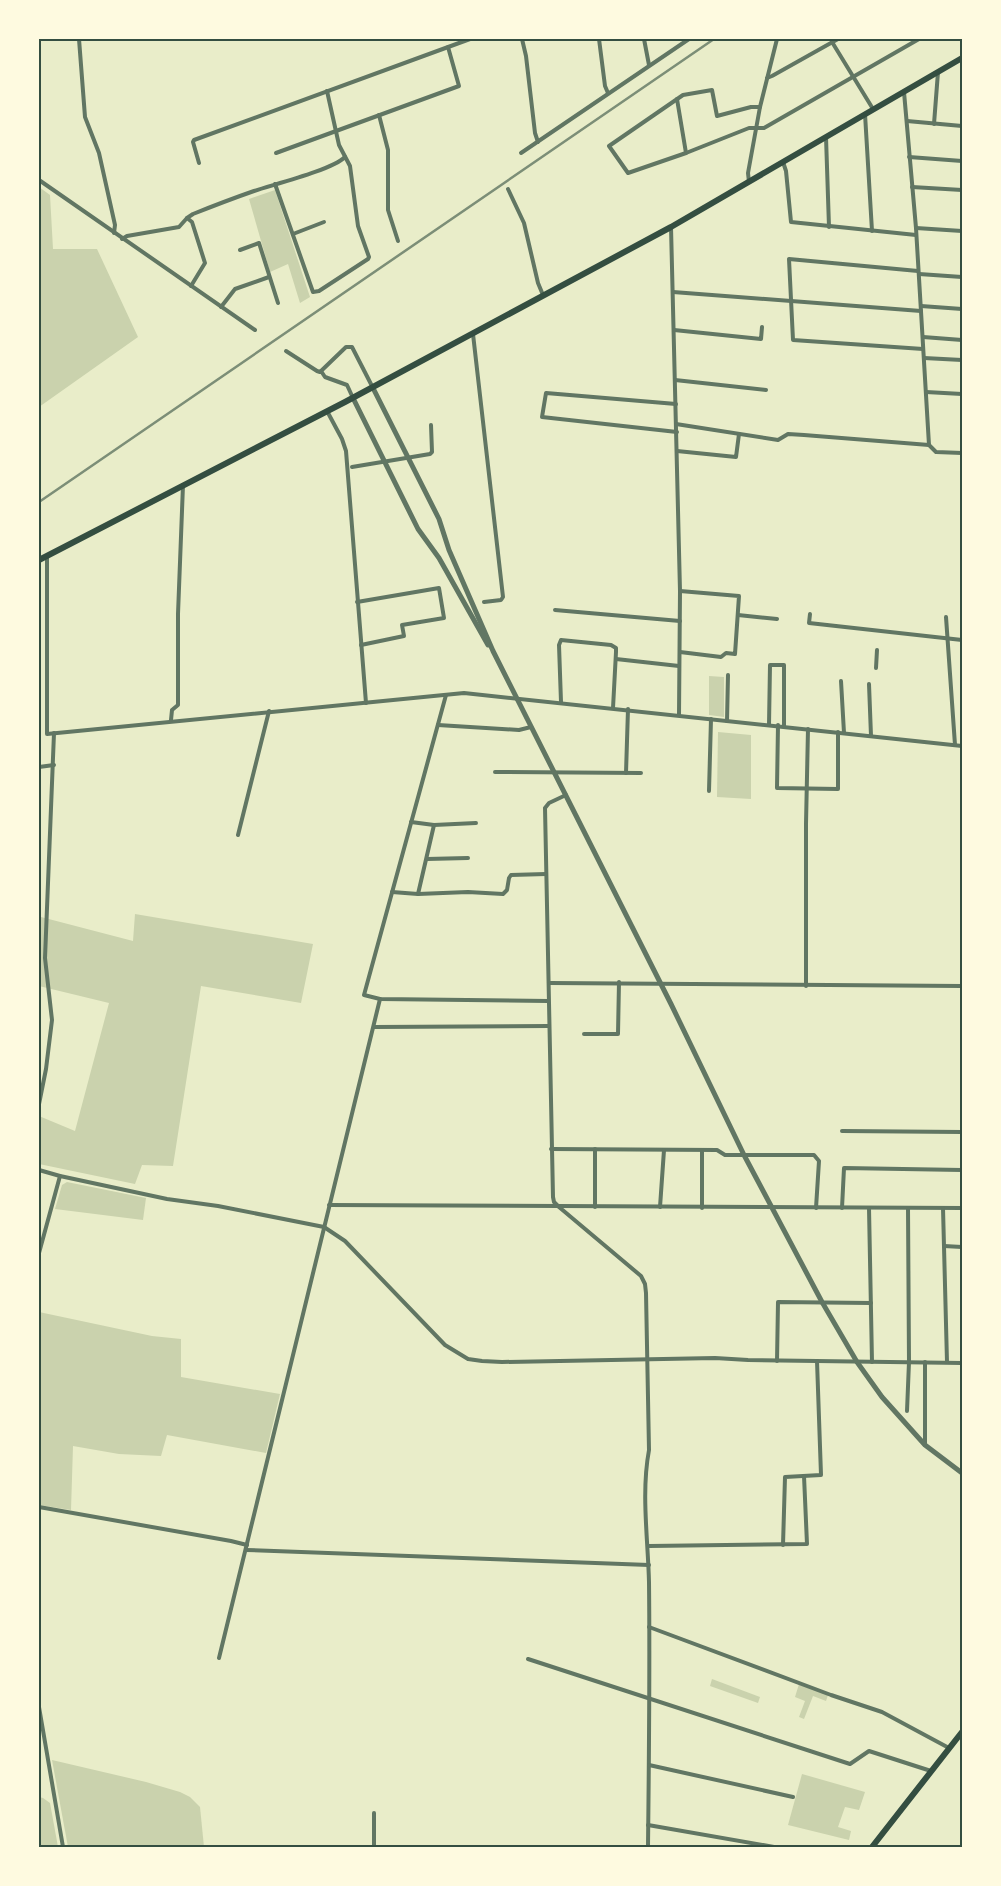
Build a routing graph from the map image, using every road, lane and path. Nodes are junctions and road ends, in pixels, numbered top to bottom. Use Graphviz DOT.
graph roads {
  1 [pos="79,39"];
  2 [pos="470,39"];
  3 [pos="522,39"];
  4 [pos="599,39"];
  5 [pos="644,39"];
  6 [pos="688,39"];
  7 [pos="777,39"];
  8 [pos="838,39"];
  9 [pos="919,39"];
  10 [pos="832,42"];
  11 [pos="448,47"];
  12 [pos="962,58"];
  13 [pos="649,65"];
  14 [pos="938,72"];
  15 [pos="853,77"];
  16 [pos="767,78"];
  17 [pos="327,91"];
  18 [pos="904,92"];
  19 [pos="608,93"];
  20 [pos="677,99"];
  21 [pos="760,107"];
  22 [pos="873,109"];
  23 [pos="865,114"];
  24 [pos="379,115"];
  25 [pos="907,121"];
  26 [pos="934,124"];
  27 [pos="962,126"];
  28 [pos="756,128"];
  29 [pos="336,130"];
  30 [pos="826,137"];
  31 [pos="538,142"];
  32 [pos="276,153"];
  33 [pos="521,153"];
  34 [pos="686,153"];
  35 [pos="345,157"];
  36 [pos="909,157"];
  37 [pos="962,161"];
  38 [pos="783,162"];
  39 [pos="199,163"];
  40 [pos="39,180"];
  41 [pos="749,182"];
  42 [pos="275,184"];
  43 [pos="912,187"];
  44 [pos="508,189"];
  45 [pos="962,190"];
  46 [pos="187,218"];
  47 [pos="324,222"];
  48 [pos="671,227"];
  49 [pos="829,227"];
  50 [pos="916,228"];
  51 [pos="872,231"];
  52 [pos="962,231"];
  53 [pos="114,233"];
  54 [pos="293,234"];
  55 [pos="916,236"];
  56 [pos="122,239"];
  57 [pos="398,241"];
  58 [pos="240,250"];
  59 [pos="918,273"];
  60 [pos="269,277"];
  61 [pos="962,277"];
  62 [pos="191,286"];
  63 [pos="673,292"];
  64 [pos="543,295"];
  65 [pos="790,301"];
  66 [pos="278,303"];
  67 [pos="921,306"];
  68 [pos="221,307"];
  69 [pos="962,309"];
  70 [pos="921,311"];
  71 [pos="762,326"];
  72 [pos="255,330"];
  73 [pos="674,330"];
  74 [pos="473,334"];
  75 [pos="923,337"];
  76 [pos="962,340"];
  77 [pos="923,349"];
  78 [pos="286,351"];
  79 [pos="924,358"];
  80 [pos="962,360"];
  81 [pos="322,372"];
  82 [pos="675,380"];
  83 [pos="373,388"];
  84 [pos="766,390"];
  85 [pos="926,392"];
  86 [pos="962,394"];
  87 [pos="353,398"];
  88 [pos="676,404"];
  89 [pos="327,411"];
  90 [pos="676,424"];
  91 [pos="431,425"];
  92 [pos="676,432"];
  93 [pos="740,434"];
  94 [pos="929,445"];
  95 [pos="677,451"];
  96 [pos="962,453"];
  97 [pos="408,457"];
  98 [pos="384,461"];
  99 [pos="352,467"];
  100 [pos="182,486"];
  101 [pos="47,556"];
  102 [pos="39,560"];
  103 [pos="680,591"];
  104 [pos="357,602"];
  105 [pos="484,602"];
  106 [pos="555,610"];
  107 [pos="810,614"];
  108 [pos="738,615"];
  109 [pos="946,617"];
  110 [pos="776,619"];
  111 [pos="680,621"];
  112 [pos="947,638"];
  113 [pos="962,640"];
  114 [pos="361,645"];
  115 [pos="877,650"];
  116 [pos="493,651"];
  117 [pos="680,652"];
  118 [pos="616,659"];
  119 [pos="680,666"];
  120 [pos="876,668"];
  121 [pos="728,675"];
  122 [pos="841,682"];
  123 [pos="869,684"];
  124 [pos="446,695"];
  125 [pos="516,698"];
  126 [pos="561,702"];
  127 [pos="366,703"];
  128 [pos="613,708"];
  129 [pos="628,709"];
  130 [pos="270,711"];
  131 [pos="679,715"];
  132 [pos="711,719"];
  133 [pos="171,720"];
  134 [pos="727,721"];
  135 [pos="438,725"];
  136 [pos="769,725"];
  137 [pos="778,725"];
  138 [pos="784,726"];
  139 [pos="531,727"];
  140 [pos="808,729"];
  141 [pos="838,732"];
  142 [pos="54,733"];
  143 [pos="844,733"];
  144 [pos="871,736"];
  145 [pos="955,745"];
  146 [pos="962,746"];
  147 [pos="54,765"];
  148 [pos="39,767"];
  149 [pos="495,772"];
  150 [pos="554,773"];
  151 [pos="626,773"];
  152 [pos="641,773"];
  153 [pos="807,789"];
  154 [pos="710,791"];
  155 [pos="566,795"];
  156 [pos="411,822"];
  157 [pos="476,823"];
  158 [pos="434,825"];
  159 [pos="238,835"];
  160 [pos="468,858"];
  161 [pos="427,859"];
  162 [pos="546,874"];
  163 [pos="392,892"];
  164 [pos="418,894"];
  165 [pos="619,982"];
  166 [pos="550,983"];
  167 [pos="660,983"];
  168 [pos="806,986"];
  169 [pos="962,986"];
  170 [pos="380,999"];
  171 [pos="548,1001"];
  172 [pos="549,1026"];
  173 [pos="374,1027"];
  174 [pos="584,1034"];
  175 [pos="39,1104"];
  176 [pos="842,1131"];
  177 [pos="962,1132"];
  178 [pos="551,1149"];
  179 [pos="595,1149"];
  180 [pos="664,1150"];
  181 [pos="702,1150"];
  182 [pos="744,1156"];
  183 [pos="39,1170"];
  184 [pos="962,1170"];
  185 [pos="60,1176"];
  186 [pos="329,1206"];
  187 [pos="559,1207"];
  188 [pos="595,1207"];
  189 [pos="660,1208"];
  190 [pos="702,1208"];
  191 [pos="771,1208"];
  192 [pos="816,1208"];
  193 [pos="842,1208"];
  194 [pos="869,1208"];
  195 [pos="908,1208"];
  196 [pos="943,1208"];
  197 [pos="962,1208"];
  198 [pos="324,1227"];
  199 [pos="944,1246"];
  200 [pos="962,1246"];
  201 [pos="39,1253"];
  202 [pos="822,1302"];
  203 [pos="871,1302"];
  204 [pos="648,1359"];
  205 [pos="777,1361"];
  206 [pos="817,1361"];
  207 [pos="857,1362"];
  208 [pos="872,1362"];
  209 [pos="909,1362"];
  210 [pos="925,1362"];
  211 [pos="947,1362"];
  212 [pos="962,1363"];
  213 [pos="907,1411"];
  214 [pos="925,1445"];
  215 [pos="962,1473"];
  216 [pos="804,1476"];
  217 [pos="39,1507"];
  218 [pos="783,1544"];
  219 [pos="649,1546"];
  220 [pos="247,1548"];
  221 [pos="649,1564"];
  222 [pos="649,1626"];
  223 [pos="219,1658"];
  224 [pos="528,1659"];
  225 [pos="650,1700"];
  226 [pos="39,1706"];
  227 [pos="962,1732"];
  228 [pos="949,1748"];
  229 [pos="649,1765"];
  230 [pos="931,1771"];
  231 [pos="793,1797"];
  232 [pos="374,1814"];
  233 [pos="648,1825"];
  234 [pos="63,1847"];
  235 [pos="374,1847"];
  236 [pos="648,1847"];
  237 [pos="774,1847"];
  238 [pos="872,1847"];
  1 -- 53 [label="street"];
  2 -- 11 [label="street"];
  3 -- 31 [label="street"];
  4 -- 19 [label="street"];
  5 -- 13 [label="street"];
  6 -- 13 [label="street"];
  7 -- 16 [label="street"];
  8 -- 10 [label="street"];
  9 -- 15 [label="street"];
  10 -- 15 [label="street"];
  10 -- 16 [label="street"];
  11 -- 17 [label="street"];
  11 -- 24 [label="street"];
  12 -- 14 [label="main road"];
  13 -- 19 [label="street"];
  14 -- 18 [label="main road"];
  14 -- 26 [label="street"];
  15 -- 22 [label="street"];
  15 -- 28 [label="street"];
  16 -- 21 [label="street"];
  17 -- 29 [label="street"];
  17 -- 39 [label="street"];
  18 -- 22 [label="main road"];
  18 -- 25 [label="street"];
  19 -- 31 [label="street"];
  20 -- 21 [label="street"];
  20 -- 34 [label="street"];
  20 -- 34 [label="street"];
  21 -- 28 [label="street"];
  22 -- 23 [label="main road"];
  23 -- 30 [label="main road"];
  23 -- 51 [label="street"];
  24 -- 29 [label="street"];
  24 -- 57 [label="street"];
  25 -- 26 [label="street"];
  25 -- 36 [label="street"];
  26 -- 27 [label="street"];
  28 -- 34 [label="street"];
  28 -- 41 [label="street"];
  29 -- 32 [label="street"];
  29 -- 35 [label="street"];
  30 -- 38 [label="main road"];
  30 -- 49 [label="street"];
  31 -- 33 [label="street"];
  35 -- 42 [label="street"];
  35 -- 54 [label="street"];
  36 -- 37 [label="street"];
  36 -- 43 [label="street"];
  38 -- 41 [label="main road"];
  38 -- 49 [label="street"];
  40 -- 53 [label="street"];
  41 -- 48 [label="main road"];
  42 -- 46 [label="street"];
  42 -- 54 [label="street"];
  43 -- 45 [label="street"];
  43 -- 50 [label="street"];
  44 -- 64 [label="street"];
  46 -- 56 [label="street"];
  46 -- 62 [label="street"];
  47 -- 54 [label="street"];
  48 -- 63 [label="street"];
  48 -- 64 [label="main road"];
  49 -- 51 [label="street"];
  50 -- 52 [label="street"];
  50 -- 55 [label="street"];
  51 -- 55 [label="street"];
  53 -- 56 [label="street"];
  55 -- 59 [label="street"];
  56 -- 62 [label="street"];
  58 -- 60 [label="street"];
  59 -- 61 [label="street"];
  59 -- 65 [label="street"];
  59 -- 67 [label="street"];
  60 -- 66 [label="street"];
  60 -- 68 [label="street"];
  62 -- 68 [label="street"];
  63 -- 65 [label="street"];
  63 -- 73 [label="street"];
  64 -- 74 [label="main road"];
  65 -- 70 [label="street"];
  65 -- 77 [label="street"];
  67 -- 69 [label="street"];
  67 -- 70 [label="street"];
  68 -- 72 [label="street"];
  70 -- 75 [label="street"];
  71 -- 73 [label="street"];
  73 -- 82 [label="street"];
  74 -- 83 [label="main road"];
  74 -- 105 [label="street"];
  75 -- 76 [label="street"];
  75 -- 77 [label="street"];
  77 -- 79 [label="street"];
  78 -- 81 [label="street"];
  79 -- 80 [label="street"];
  79 -- 85 [label="street"];
  81 -- 83 [label="street"];
  81 -- 87 [label="street"];
  82 -- 84 [label="street"];
  82 -- 88 [label="street"];
  83 -- 87 [label="main road"];
  83 -- 97 [label="street"];
  85 -- 86 [label="street"];
  85 -- 94 [label="street"];
  87 -- 89 [label="main road"];
  87 -- 98 [label="street"];
  88 -- 90 [label="street"];
  88 -- 92 [label="street"];
  89 -- 100 [label="main road"];
  89 -- 104 [label="street"];
  90 -- 92 [label="street"];
  90 -- 93 [label="street"];
  91 -- 97 [label="street"];
  92 -- 95 [label="street"];
  93 -- 94 [label="street"];
  93 -- 95 [label="street"];
  94 -- 96 [label="street"];
  95 -- 103 [label="street"];
  97 -- 98 [label="street"];
  97 -- 116 [label="street"];
  98 -- 99 [label="street"];
  98 -- 116 [label="street"];
  100 -- 101 [label="main road"];
  100 -- 133 [label="street"];
  101 -- 102 [label="main road"];
  101 -- 142 [label="street"];
  103 -- 108 [label="street"];
  103 -- 111 [label="street"];
  104 -- 114 [label="street"];
  104 -- 114 [label="street"];
  106 -- 111 [label="street"];
  107 -- 112 [label="street"];
  108 -- 110 [label="street"];
  108 -- 117 [label="street"];
  109 -- 112 [label="street"];
  111 -- 117 [label="street"];
  112 -- 113 [label="street"];
  112 -- 145 [label="street"];
  114 -- 127 [label="street"];
  115 -- 120 [label="street"];
  116 -- 125 [label="street"];
  117 -- 119 [label="street"];
  118 -- 119 [label="street"];
  118 -- 126 [label="street"];
  118 -- 128 [label="street"];
  119 -- 131 [label="street"];
  121 -- 134 [label="street"];
  122 -- 143 [label="street"];
  123 -- 144 [label="street"];
  124 -- 125 [label="street"];
  124 -- 127 [label="street"];
  124 -- 135 [label="street"];
  125 -- 126 [label="street"];
  125 -- 139 [label="street"];
  126 -- 128 [label="street"];
  127 -- 130 [label="street"];
  128 -- 129 [label="street"];
  129 -- 131 [label="street"];
  129 -- 151 [label="street"];
  130 -- 133 [label="street"];
  130 -- 159 [label="street"];
  131 -- 132 [label="street"];
  132 -- 134 [label="street"];
  132 -- 154 [label="street"];
  133 -- 142 [label="street"];
  134 -- 136 [label="street"];
  135 -- 139 [label="street"];
  135 -- 156 [label="street"];
  136 -- 137 [label="street"];
  136 -- 138 [label="street"];
  137 -- 138 [label="street"];
  137 -- 153 [label="street"];
  138 -- 140 [label="street"];
  139 -- 150 [label="street"];
  140 -- 141 [label="street"];
  140 -- 153 [label="street"];
  141 -- 143 [label="street"];
  141 -- 153 [label="street"];
  142 -- 147 [label="street"];
  143 -- 144 [label="street"];
  144 -- 145 [label="street"];
  145 -- 146 [label="street"];
  147 -- 148 [label="street"];
  147 -- 175 [label="street"];
  149 -- 150 [label="street"];
  150 -- 151 [label="street"];
  150 -- 155 [label="street"];
  151 -- 152 [label="street"];
  153 -- 168 [label="street"];
  155 -- 162 [label="street"];
  155 -- 167 [label="street"];
  156 -- 158 [label="street"];
  156 -- 163 [label="street"];
  157 -- 158 [label="street"];
  158 -- 161 [label="street"];
  160 -- 161 [label="street"];
  161 -- 164 [label="street"];
  162 -- 164 [label="street"];
  162 -- 166 [label="street"];
  163 -- 164 [label="street"];
  163 -- 170 [label="street"];
  165 -- 166 [label="street"];
  165 -- 167 [label="street"];
  165 -- 174 [label="street"];
  166 -- 171 [label="street"];
  167 -- 168 [label="street"];
  167 -- 182 [label="street"];
  168 -- 169 [label="street"];
  170 -- 171 [label="street"];
  170 -- 173 [label="street"];
  171 -- 172 [label="street"];
  172 -- 173 [label="street"];
  172 -- 178 [label="street"];
  173 -- 186 [label="street"];
  176 -- 177 [label="street"];
  178 -- 179 [label="street"];
  178 -- 187 [label="street"];
  179 -- 180 [label="street"];
  179 -- 188 [label="street"];
  180 -- 181 [label="street"];
  180 -- 189 [label="street"];
  181 -- 182 [label="street"];
  181 -- 190 [label="street"];
  182 -- 191 [label="street"];
  182 -- 192 [label="street"];
  183 -- 185 [label="street"];
  184 -- 193 [label="street"];
  185 -- 198 [label="street"];
  185 -- 201 [label="street"];
  186 -- 187 [label="street"];
  186 -- 198 [label="street"];
  187 -- 188 [label="street"];
  187 -- 204 [label="street"];
  188 -- 189 [label="street"];
  189 -- 190 [label="street"];
  190 -- 191 [label="street"];
  191 -- 192 [label="street"];
  191 -- 202 [label="street"];
  192 -- 193 [label="street"];
  193 -- 194 [label="street"];
  194 -- 195 [label="street"];
  194 -- 203 [label="street"];
  195 -- 196 [label="street"];
  195 -- 209 [label="street"];
  196 -- 197 [label="street"];
  196 -- 199 [label="street"];
  198 -- 204 [label="street"];
  198 -- 220 [label="street"];
  199 -- 200 [label="street"];
  199 -- 211 [label="street"];
  202 -- 203 [label="street"];
  202 -- 205 [label="street"];
  202 -- 207 [label="street"];
  203 -- 208 [label="street"];
  204 -- 205 [label="street"];
  204 -- 219 [label="street"];
  205 -- 206 [label="street"];
  206 -- 207 [label="street"];
  206 -- 216 [label="street"];
  207 -- 208 [label="street"];
  207 -- 214 [label="street"];
  208 -- 209 [label="street"];
  209 -- 210 [label="street"];
  209 -- 213 [label="street"];
  210 -- 211 [label="street"];
  210 -- 214 [label="street"];
  211 -- 212 [label="street"];
  214 -- 215 [label="street"];
  216 -- 218 [label="street"];
  216 -- 218 [label="street"];
  217 -- 220 [label="street"];
  218 -- 219 [label="street"];
  219 -- 221 [label="street"];
  220 -- 221 [label="street"];
  220 -- 223 [label="street"];
  221 -- 222 [label="street"];
  222 -- 225 [label="street"];
  222 -- 228 [label="street"];
  224 -- 225 [label="street"];
  225 -- 229 [label="street"];
  225 -- 230 [label="street"];
  226 -- 234 [label="street"];
  227 -- 228 [label="main road"];
  228 -- 230 [label="main road"];
  229 -- 231 [label="street"];
  229 -- 233 [label="street"];
  230 -- 238 [label="main road"];
  232 -- 235 [label="street"];
  233 -- 236 [label="street"];
  233 -- 237 [label="street"];
}
